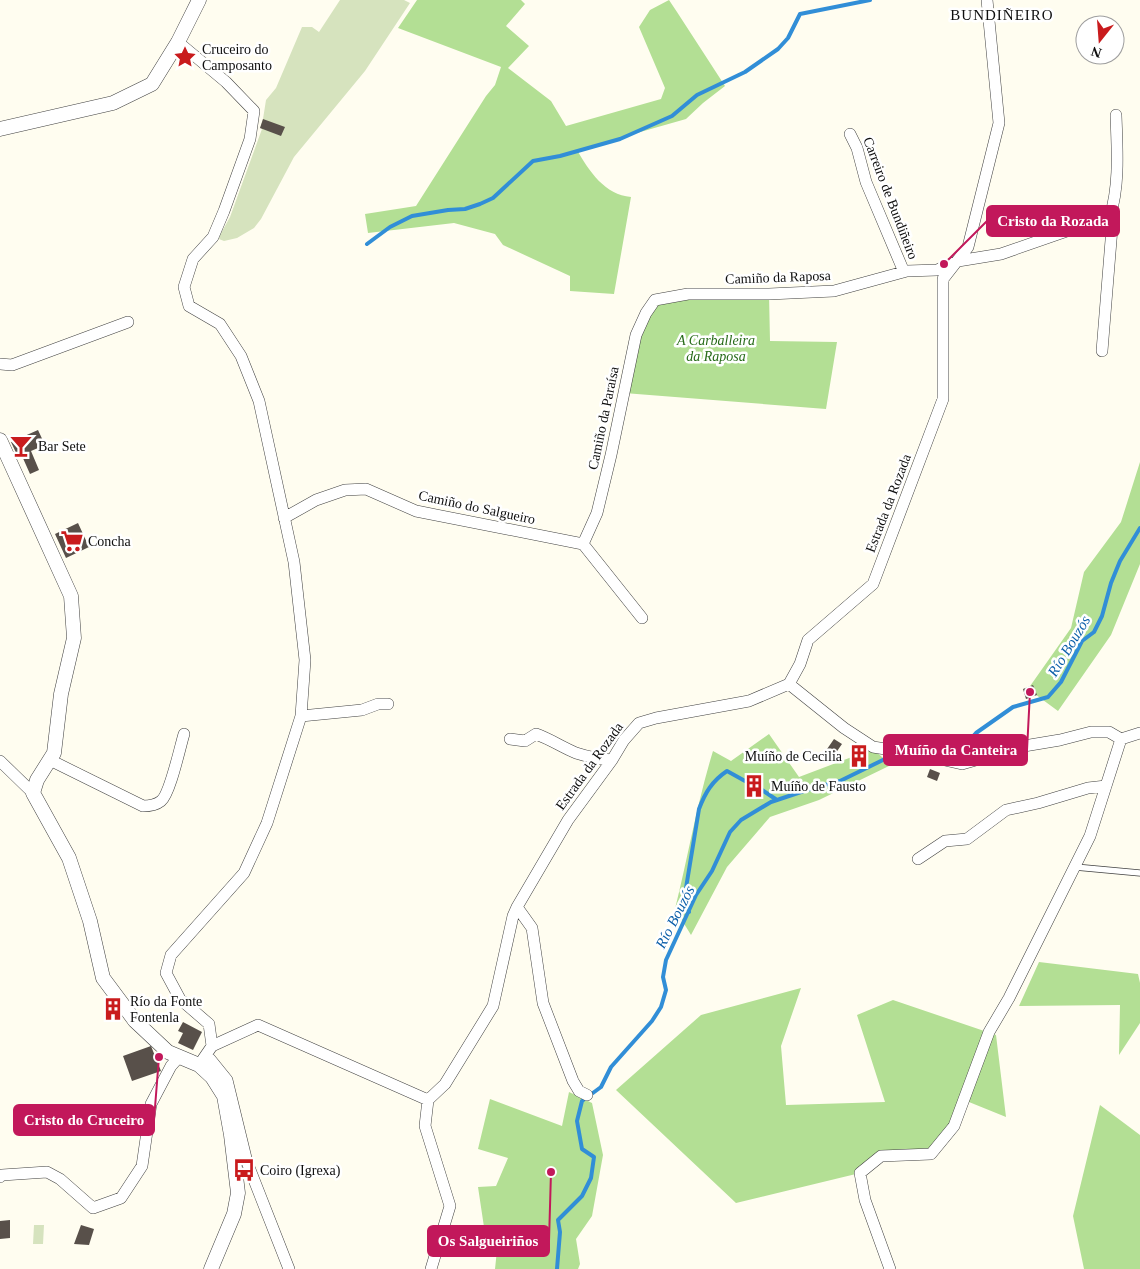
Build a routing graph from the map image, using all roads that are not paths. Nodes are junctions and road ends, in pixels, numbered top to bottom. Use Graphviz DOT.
graph roads {
  1 [pos="199,0"];
  2 [pos="987,0"];
  3 [pos="178,42"];
  4 [pos="1116,115"];
  5 [pos="0,129"];
  6 [pos="850,134"];
  7 [pos="1110,216"];
  8 [pos="958,261"];
  9 [pos="904,272"];
  10 [pos="656,300"];
  11 [pos="128,322"];
  12 [pos="1102,350"];
  13 [pos="0,364"];
  14 [pos="0,440"];
  15 [pos="284,518"];
  16 [pos="583,544"];
  17 [pos="642,618"];
  18 [pos="789,684"];
  19 [pos="388,704"];
  20 [pos="301,716"];
  21 [pos="1140,733"];
  22 [pos="184,734"];
  23 [pos="510,739"];
  24 [pos="1121,739"];
  25 [pos="50,760"];
  26 [pos="612,760"];
  27 [pos="0,761"];
  28 [pos="1106,786"];
  29 [pos="33,793"];
  30 [pos="918,858"];
  31 [pos="1075,867"];
  32 [pos="1140,873"];
  33 [pos="517,907"];
  34 [pos="212,1046"];
  35 [pos="179,1057"];
  36 [pos="202,1061"];
  37 [pos="586,1095"];
  38 [pos="428,1100"];
  39 [pos="0,1177"];
  40 [pos="211,1269"];
  41 [pos="289,1269"];
  42 [pos="431,1269"];
  43 [pos="890,1269"];
  1 -- 3 [label="street"];
  2 -- 8 [label="street, Estrada da Rozada"];
  3 -- 5 [label="street"];
  3 -- 15 [label="street"];
  4 -- 7 [label="street"];
  6 -- 9 [label="street, Carreiro de Bundiñeiro"];
  7 -- 8 [label="street, Camiño da Raposa"];
  7 -- 12 [label="street"];
  8 -- 9 [label="street, Camiño da Raposa"];
  8 -- 18 [label="street, Estrada da Rozada"];
  9 -- 10 [label="street, Camiño da Raposa"];
  10 -- 16 [label="street, Camiño da Paraísa"];
  11 -- 13 [label="street"];
  14 -- 25 [label="street"];
  15 -- 16 [label="street, Camiño do Salgueiro"];
  15 -- 20 [label="street"];
  16 -- 17 [label="street"];
  18 -- 24 [label="street"];
  18 -- 26 [label="street, Estrada da Rozada"];
  19 -- 20 [label="street"];
  20 -- 34 [label="street"];
  21 -- 24 [label="street"];
  22 -- 25 [label="street"];
  23 -- 26 [label="street"];
  24 -- 28 [label="street"];
  25 -- 29 [label="street"];
  26 -- 33 [label="street, Estrada da Rozada"];
  27 -- 29 [label="street"];
  28 -- 30 [label="street"];
  28 -- 31 [label="street"];
  29 -- 35 [label="street"];
  31 -- 32 [label="lane"];
  31 -- 43 [label="street"];
  33 -- 37 [label="street"];
  33 -- 38 [label="street, Estrada da Rozada"];
  34 -- 36 [label="street"];
  34 -- 38 [label="street"];
  35 -- 36 [label="street"];
  35 -- 39 [label="street"];
  36 -- 40 [label="street"];
  36 -- 41 [label="street"];
  38 -- 42 [label="street"];
}
